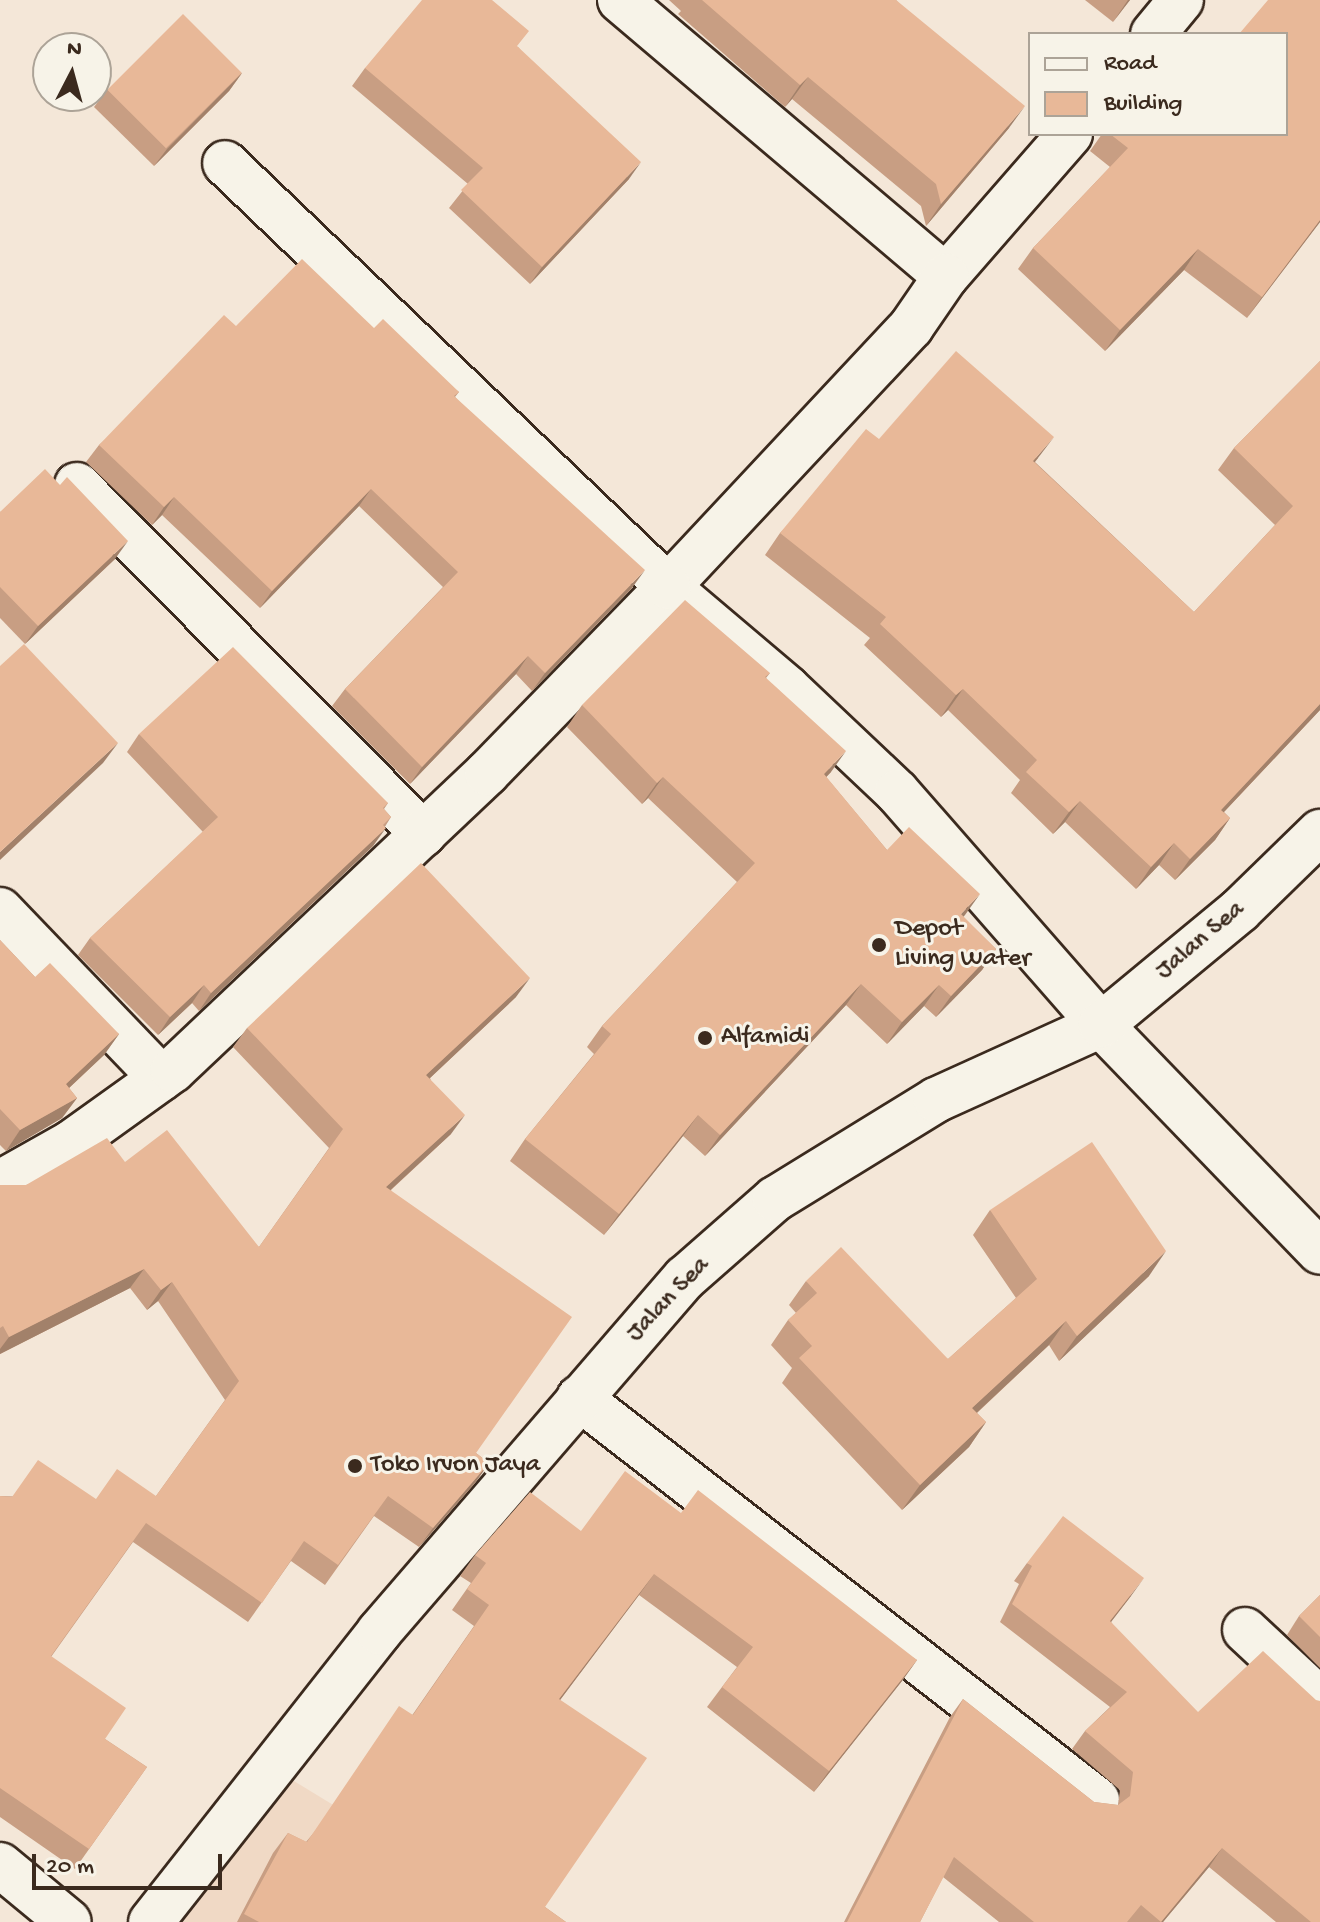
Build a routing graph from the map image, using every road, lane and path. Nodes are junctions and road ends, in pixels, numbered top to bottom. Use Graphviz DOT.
graph roads {
  1 [pos="620,0"];
  2 [pos="1181,0"];
  3 [pos="1155,32"];
  4 [pos="1068,136"];
  5 [pos="225,163"];
  6 [pos="946,276"];
  7 [pos="77,485"];
  8 [pos="668,587"];
  9 [pos="1320,832"];
  10 [pos="424,834"];
  11 [pos="0,910"];
  12 [pos="1101,1025"];
  13 [pos="161,1078"];
  14 [pos="0,1183"];
  15 [pos="1320,1252"];
  16 [pos="579,1398"];
  17 [pos="1245,1630"];
  18 [pos="1320,1700"];
  19 [pos="1097,1800"];
  20 [pos="0,1865"];
  21 [pos="69,1922"];
  22 [pos="151,1922"];
  1 -- 6 [label="street"];
  2 -- 3 [label="street"];
  4 -- 6 [label="street"];
  5 -- 8 [label="street"];
  6 -- 8 [label="street"];
  7 -- 10 [label="street"];
  8 -- 10 [label="street"];
  8 -- 12 [label="street"];
  9 -- 12 [label="street, Jalan Sea"];
  10 -- 13 [label="street"];
  11 -- 13 [label="street"];
  12 -- 15 [label="street"];
  12 -- 16 [label="street, Jalan Sea"];
  13 -- 14 [label="street"];
  16 -- 19 [label="street"];
  16 -- 22 [label="street, Jalan Sea"];
  17 -- 18 [label="street"];
  20 -- 21 [label="street"];
}
